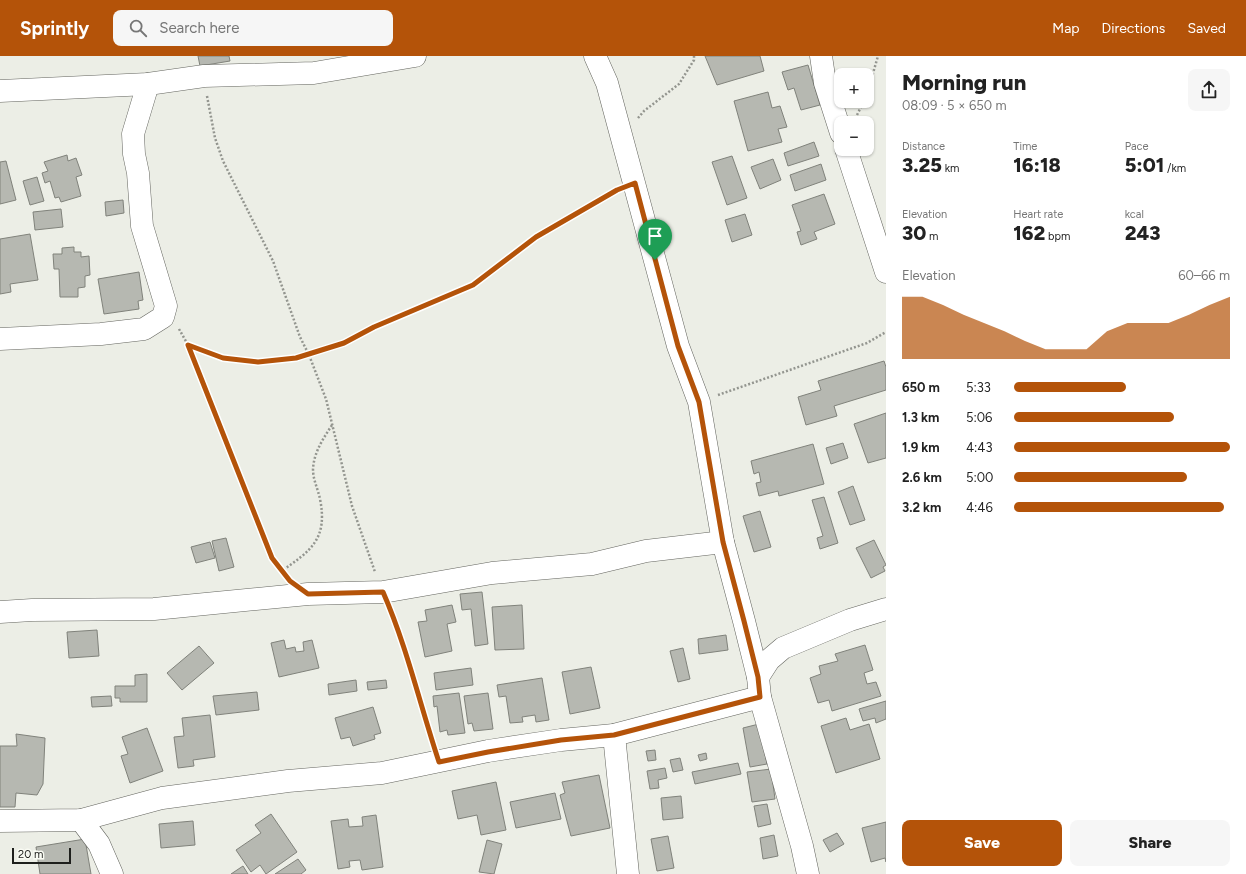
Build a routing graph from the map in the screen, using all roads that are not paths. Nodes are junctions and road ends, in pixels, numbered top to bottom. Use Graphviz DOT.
graph roads {
  1 [pos="415,56"];
  2 [pos="595,56"];
  3 [pos="821,56"];
  4 [pos="148,84"];
  5 [pos="0,91"];
  6 [pos="836,116"];
  7 [pos="848,156"];
  8 [pos="886,272"];
  9 [pos="0,339"];
  10 [pos="723,542"];
  11 [pos="886,609"];
  12 [pos="0,612"];
  13 [pos="759,687"];
  14 [pos="614,735"];
  15 [pos="81,820"];
  16 [pos="0,821"];
  17 [pos="112,874"];
  18 [pos="628,874"];
  19 [pos="808,874"];
  1 -- 4 [label="street"];
  2 -- 10 [label="street"];
  3 -- 6 [label="street"];
  4 -- 5 [label="street"];
  4 -- 9 [label="street"];
  7 -- 8 [label="street"];
  10 -- 12 [label="street"];
  10 -- 13 [label="street"];
  11 -- 13 [label="street"];
  13 -- 14 [label="street"];
  13 -- 19 [label="street"];
  14 -- 15 [label="street"];
  14 -- 18 [label="street"];
  15 -- 16 [label="street"];
  15 -- 17 [label="street"];
}
